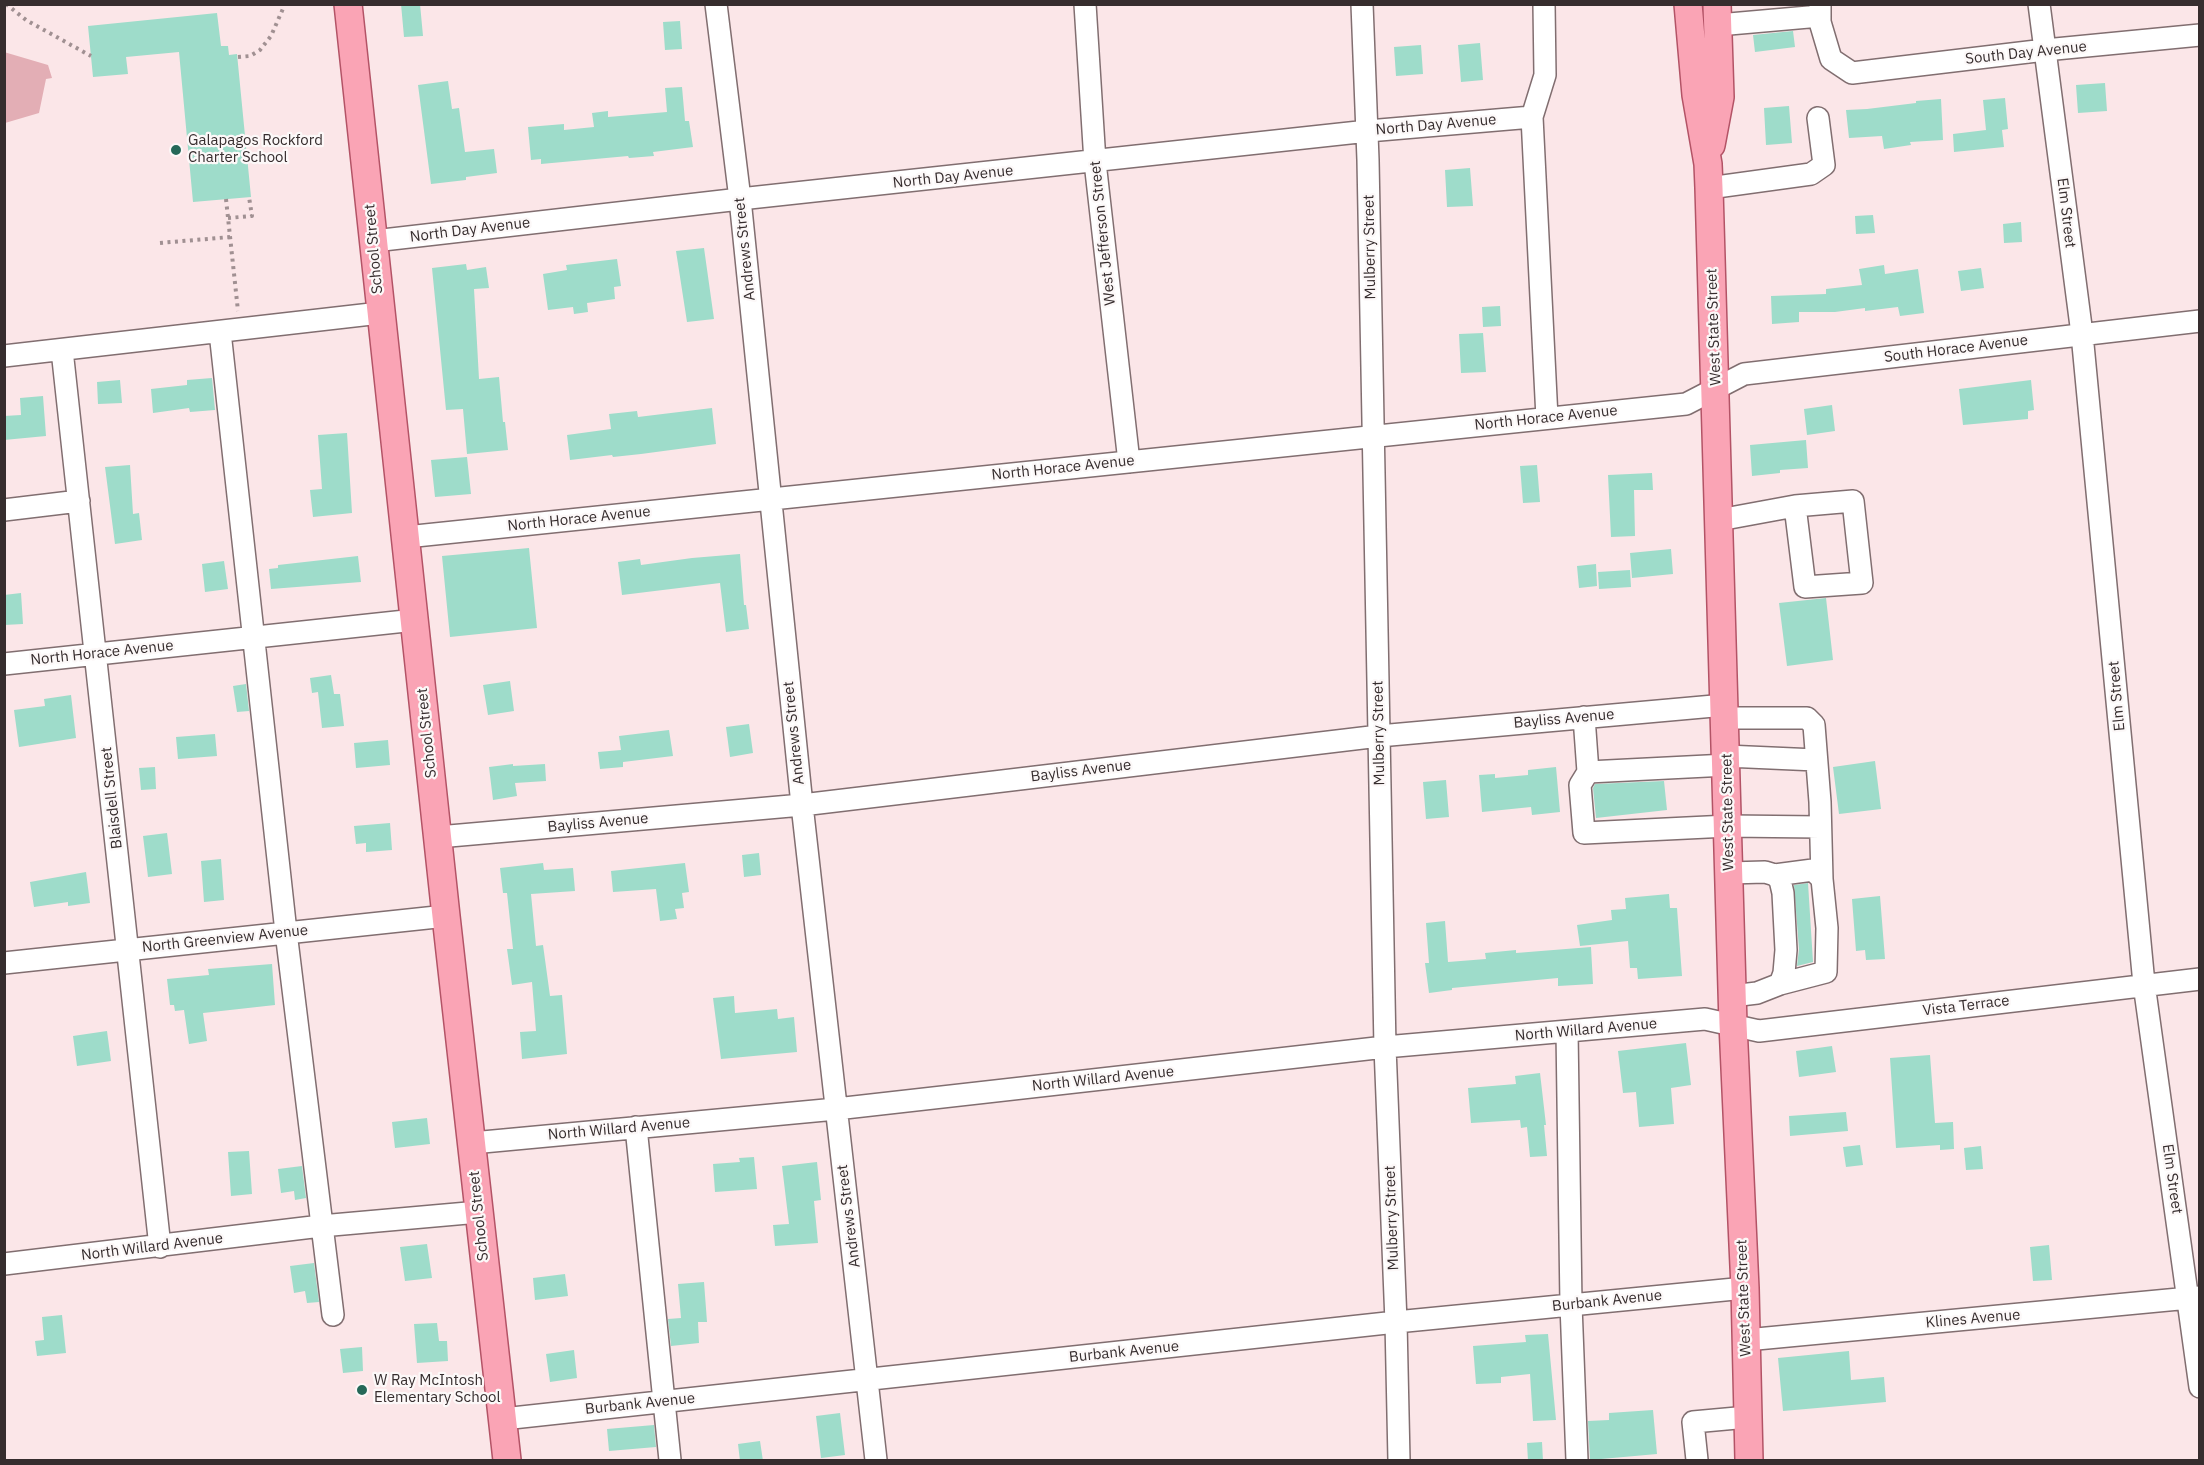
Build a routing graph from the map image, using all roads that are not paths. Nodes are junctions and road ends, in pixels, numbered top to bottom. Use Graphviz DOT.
graph roads {
  1 [pos="348,4"];
  2 [pos="716,4"];
  3 [pos="1085,4"];
  4 [pos="1362,4"];
  5 [pos="1544,4"];
  6 [pos="1688,4"];
  7 [pos="2039,4"];
  8 [pos="1820,10"];
  9 [pos="1718,15"];
  10 [pos="2199,35"];
  11 [pos="2045,50"];
  12 [pos="1532,117"];
  13 [pos="1818,118"];
  14 [pos="1368,131"];
  15 [pos="1095,162"];
  16 [pos="1708,176"];
  17 [pos="740,199"];
  18 [pos="374,241"];
  19 [pos="380,313"];
  20 [pos="2199,321"];
  21 [pos="230,331"];
  22 [pos="2082,334"];
  23 [pos="62,350"];
  24 [pos="4,356"];
  25 [pos="1716,387"];
  26 [pos="1547,418"];
  27 [pos="1374,435"];
  28 [pos="1129,462"];
  29 [pos="770,499"];
  30 [pos="79,501"];
  31 [pos="1795,506"];
  32 [pos="4,510"];
  33 [pos="1719,520"];
  34 [pos="406,537"];
  35 [pos="415,620"];
  36 [pos="254,636"];
  37 [pos="96,654"];
  38 [pos="4,664"];
  39 [pos="1725,712"];
  40 [pos="1584,717"];
  41 [pos="1378,736"];
  42 [pos="1726,760"];
  43 [pos="1816,760"];
  44 [pos="1588,772"];
  45 [pos="802,805"];
  46 [pos="1728,826"];
  47 [pos="1820,827"];
  48 [pos="438,837"];
  49 [pos="1729,873"];
  50 [pos="1775,875"];
  51 [pos="1822,879"];
  52 [pos="446,916"];
  53 [pos="286,932"];
  54 [pos="129,950"];
  55 [pos="4,963"];
  56 [pos="2199,979"];
  57 [pos="1780,984"];
  58 [pos="2144,984"];
  59 [pos="1732,996"];
  60 [pos="1733,1024"];
  61 [pos="1567,1031"];
  62 [pos="1385,1047"];
  63 [pos="836,1109"];
  64 [pos="636,1126"];
  65 [pos="472,1143"];
  66 [pos="478,1212"];
  67 [pos="321,1226"];
  68 [pos="160,1246"];
  69 [pos="4,1264"];
  70 [pos="1745,1288"];
  71 [pos="2194,1298"];
  72 [pos="1571,1305"];
  73 [pos="333,1315"];
  74 [pos="1396,1322"];
  75 [pos="1746,1340"];
  76 [pos="868,1380"];
  77 [pos="2199,1387"];
  78 [pos="663,1402"];
  79 [pos="1748,1418"];
  80 [pos="502,1419"];
  81 [pos="507,1461"];
  82 [pos="670,1461"];
  83 [pos="876,1461"];
  84 [pos="1399,1461"];
  85 [pos="1577,1461"];
  86 [pos="1697,1461"];
  87 [pos="1749,1461"];
  1 -- 18 [label="main road, School Street"];
  2 -- 17 [label="street, Andrews Street"];
  3 -- 15 [label="street, West Jefferson Street"];
  4 -- 14 [label="street, Mulberry Street"];
  5 -- 12 [label="street"];
  6 -- 16 [label="main road, West State Street"];
  7 -- 11 [label="street, Elm Street"];
  8 -- 9 [label="street"];
  8 -- 11 [label="street, South Day Avenue"];
  9 -- 16 [label="main road, West State Street"];
  10 -- 11 [label="street, South Day Avenue"];
  11 -- 22 [label="street, Elm Street"];
  12 -- 14 [label="street, North Day Avenue"];
  12 -- 26 [label="street"];
  13 -- 16 [label="street"];
  14 -- 15 [label="street, North Day Avenue"];
  14 -- 27 [label="street, Mulberry Street"];
  15 -- 17 [label="street, North Day Avenue"];
  15 -- 28 [label="street, West Jefferson Street"];
  16 -- 25 [label="main road, West State Street"];
  17 -- 18 [label="street, North Day Avenue"];
  17 -- 29 [label="street, Andrews Street"];
  18 -- 19 [label="main road, School Street"];
  19 -- 21 [label="street"];
  19 -- 34 [label="main road, School Street"];
  20 -- 22 [label="street, South Horace Avenue"];
  21 -- 23 [label="street"];
  21 -- 36 [label="street"];
  22 -- 25 [label="street, South Horace Avenue"];
  22 -- 58 [label="street, Elm Street"];
  23 -- 24 [label="street"];
  23 -- 30 [label="street, Blaisdell Street"];
  25 -- 26 [label="street, North Horace Avenue"];
  25 -- 33 [label="main road, West State Street"];
  26 -- 27 [label="street, North Horace Avenue"];
  27 -- 28 [label="street, North Horace Avenue"];
  27 -- 41 [label="street, Mulberry Street"];
  28 -- 29 [label="street, North Horace Avenue"];
  29 -- 34 [label="street, North Horace Avenue"];
  29 -- 45 [label="street, Andrews Street"];
  30 -- 32 [label="street"];
  30 -- 37 [label="street, Blaisdell Street"];
  31 -- 31 [label="street"];
  31 -- 33 [label="street"];
  33 -- 39 [label="main road, West State Street"];
  34 -- 35 [label="main road, School Street"];
  35 -- 36 [label="street, North Horace Avenue"];
  35 -- 48 [label="main road, School Street"];
  36 -- 37 [label="street, North Horace Avenue"];
  36 -- 53 [label="street"];
  37 -- 38 [label="street, North Horace Avenue"];
  37 -- 54 [label="street, Blaisdell Street"];
  39 -- 40 [label="street, Bayliss Avenue"];
  39 -- 42 [label="main road, West State Street"];
  39 -- 43 [label="street, Bayliss Avenue"];
  40 -- 41 [label="street, Bayliss Avenue"];
  40 -- 44 [label="street"];
  41 -- 45 [label="street, Bayliss Avenue"];
  41 -- 62 [label="street, Mulberry Street"];
  42 -- 43 [label="street"];
  42 -- 44 [label="street"];
  42 -- 46 [label="main road, West State Street"];
  43 -- 47 [label="street, Bayliss Avenue"];
  44 -- 46 [label="street"];
  45 -- 48 [label="street, Bayliss Avenue"];
  45 -- 63 [label="street, Andrews Street"];
  46 -- 47 [label="street"];
  46 -- 49 [label="main road, West State Street"];
  47 -- 51 [label="street, Bayliss Avenue"];
  48 -- 52 [label="main road, School Street"];
  49 -- 50 [label="street"];
  49 -- 59 [label="main road, West State Street"];
  50 -- 51 [label="street"];
  50 -- 57 [label="street"];
  51 -- 57 [label="street, Bayliss Avenue"];
  52 -- 53 [label="street, North Greenview Avenue"];
  52 -- 65 [label="main road, School Street"];
  53 -- 54 [label="street, North Greenview Avenue"];
  53 -- 67 [label="street"];
  54 -- 55 [label="street, North Greenview Avenue"];
  54 -- 68 [label="street, Blaisdell Street"];
  56 -- 58 [label="street, Vista Terrace"];
  57 -- 59 [label="street"];
  58 -- 60 [label="street, Vista Terrace"];
  58 -- 71 [label="street, Elm Street"];
  59 -- 60 [label="main road, West State Street"];
  60 -- 61 [label="street, North Willard Avenue"];
  60 -- 70 [label="main road, West State Street"];
  61 -- 62 [label="street, North Willard Avenue"];
  61 -- 72 [label="street"];
  62 -- 63 [label="street, North Willard Avenue"];
  62 -- 74 [label="street, Mulberry Street"];
  63 -- 64 [label="street, North Willard Avenue"];
  63 -- 76 [label="street, Andrews Street"];
  64 -- 65 [label="street, North Willard Avenue"];
  64 -- 78 [label="street"];
  65 -- 66 [label="main road, School Street"];
  66 -- 67 [label="street, North Willard Avenue"];
  66 -- 80 [label="main road, School Street"];
  67 -- 68 [label="street, North Willard Avenue"];
  67 -- 73 [label="street"];
  68 -- 69 [label="street, North Willard Avenue"];
  70 -- 72 [label="street, Burbank Avenue"];
  70 -- 75 [label="main road, West State Street"];
  71 -- 75 [label="street, Klines Avenue"];
  71 -- 77 [label="street, Elm Street"];
  72 -- 74 [label="street, Burbank Avenue"];
  72 -- 85 [label="street"];
  74 -- 76 [label="street, Burbank Avenue"];
  74 -- 84 [label="street, Mulberry Street"];
  75 -- 79 [label="main road, West State Street"];
  76 -- 78 [label="street, Burbank Avenue"];
  76 -- 83 [label="street, Andrews Street"];
  78 -- 80 [label="street, Burbank Avenue"];
  78 -- 82 [label="street"];
  79 -- 86 [label="street"];
  79 -- 87 [label="main road, West State Street"];
  80 -- 81 [label="main road, School Street"];
}
